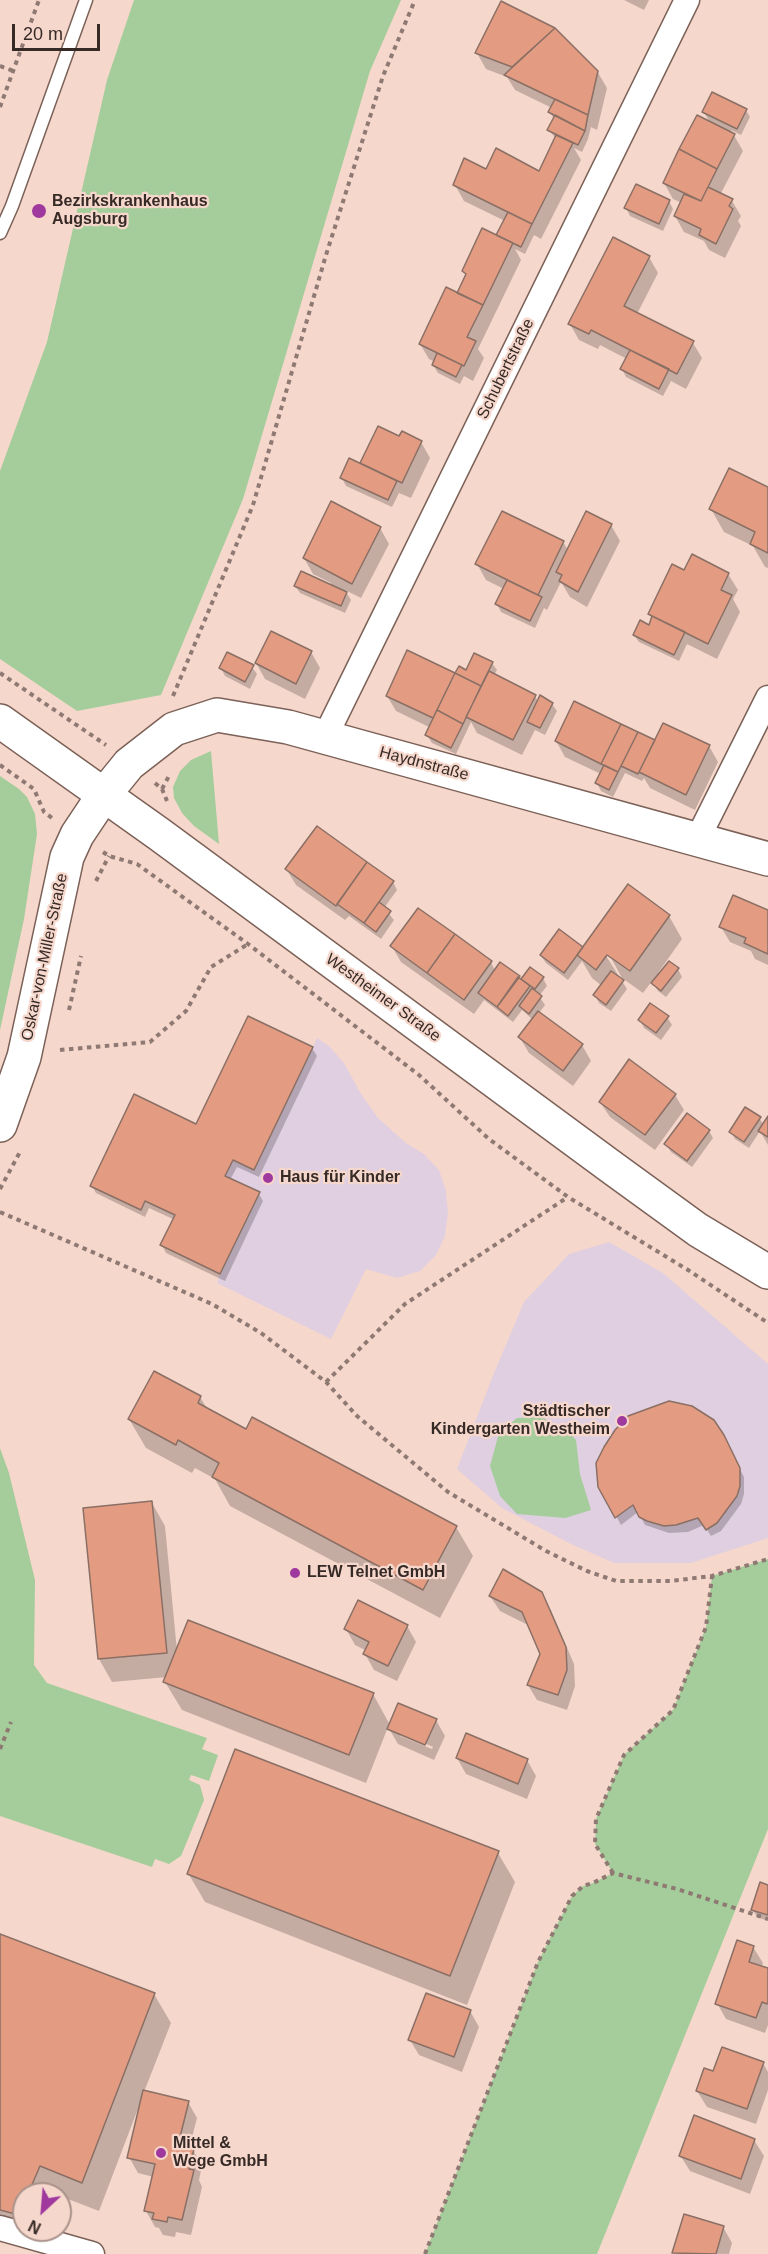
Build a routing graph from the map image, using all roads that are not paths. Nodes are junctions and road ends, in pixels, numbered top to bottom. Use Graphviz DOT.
graph roads {
  1 [pos="86,0"];
  2 [pos="687,0"];
  3 [pos="0,233"];
  4 [pos="768,698"];
  5 [pos="0,721"];
  6 [pos="325,737"];
  7 [pos="103,796"];
  8 [pos="698,838"];
  9 [pos="768,859"];
  10 [pos="0,1125"];
  11 [pos="768,1272"];
  12 [pos="0,2228"];
  13 [pos="92,2254"];
  1 -- 3 [label="lane"];
  2 -- 6 [label="street, Schubertstraße"];
  4 -- 8 [label="street"];
  5 -- 7 [label="street, Westheimer Straße"];
  6 -- 7 [label="street, Haydnstraße"];
  6 -- 8 [label="street, Haydnstraße"];
  7 -- 10 [label="street, Oskar-von-Miller-Straße"];
  7 -- 11 [label="street, Westheimer Straße"];
  8 -- 9 [label="street, Haydnstraße"];
  12 -- 13 [label="street"];
}
